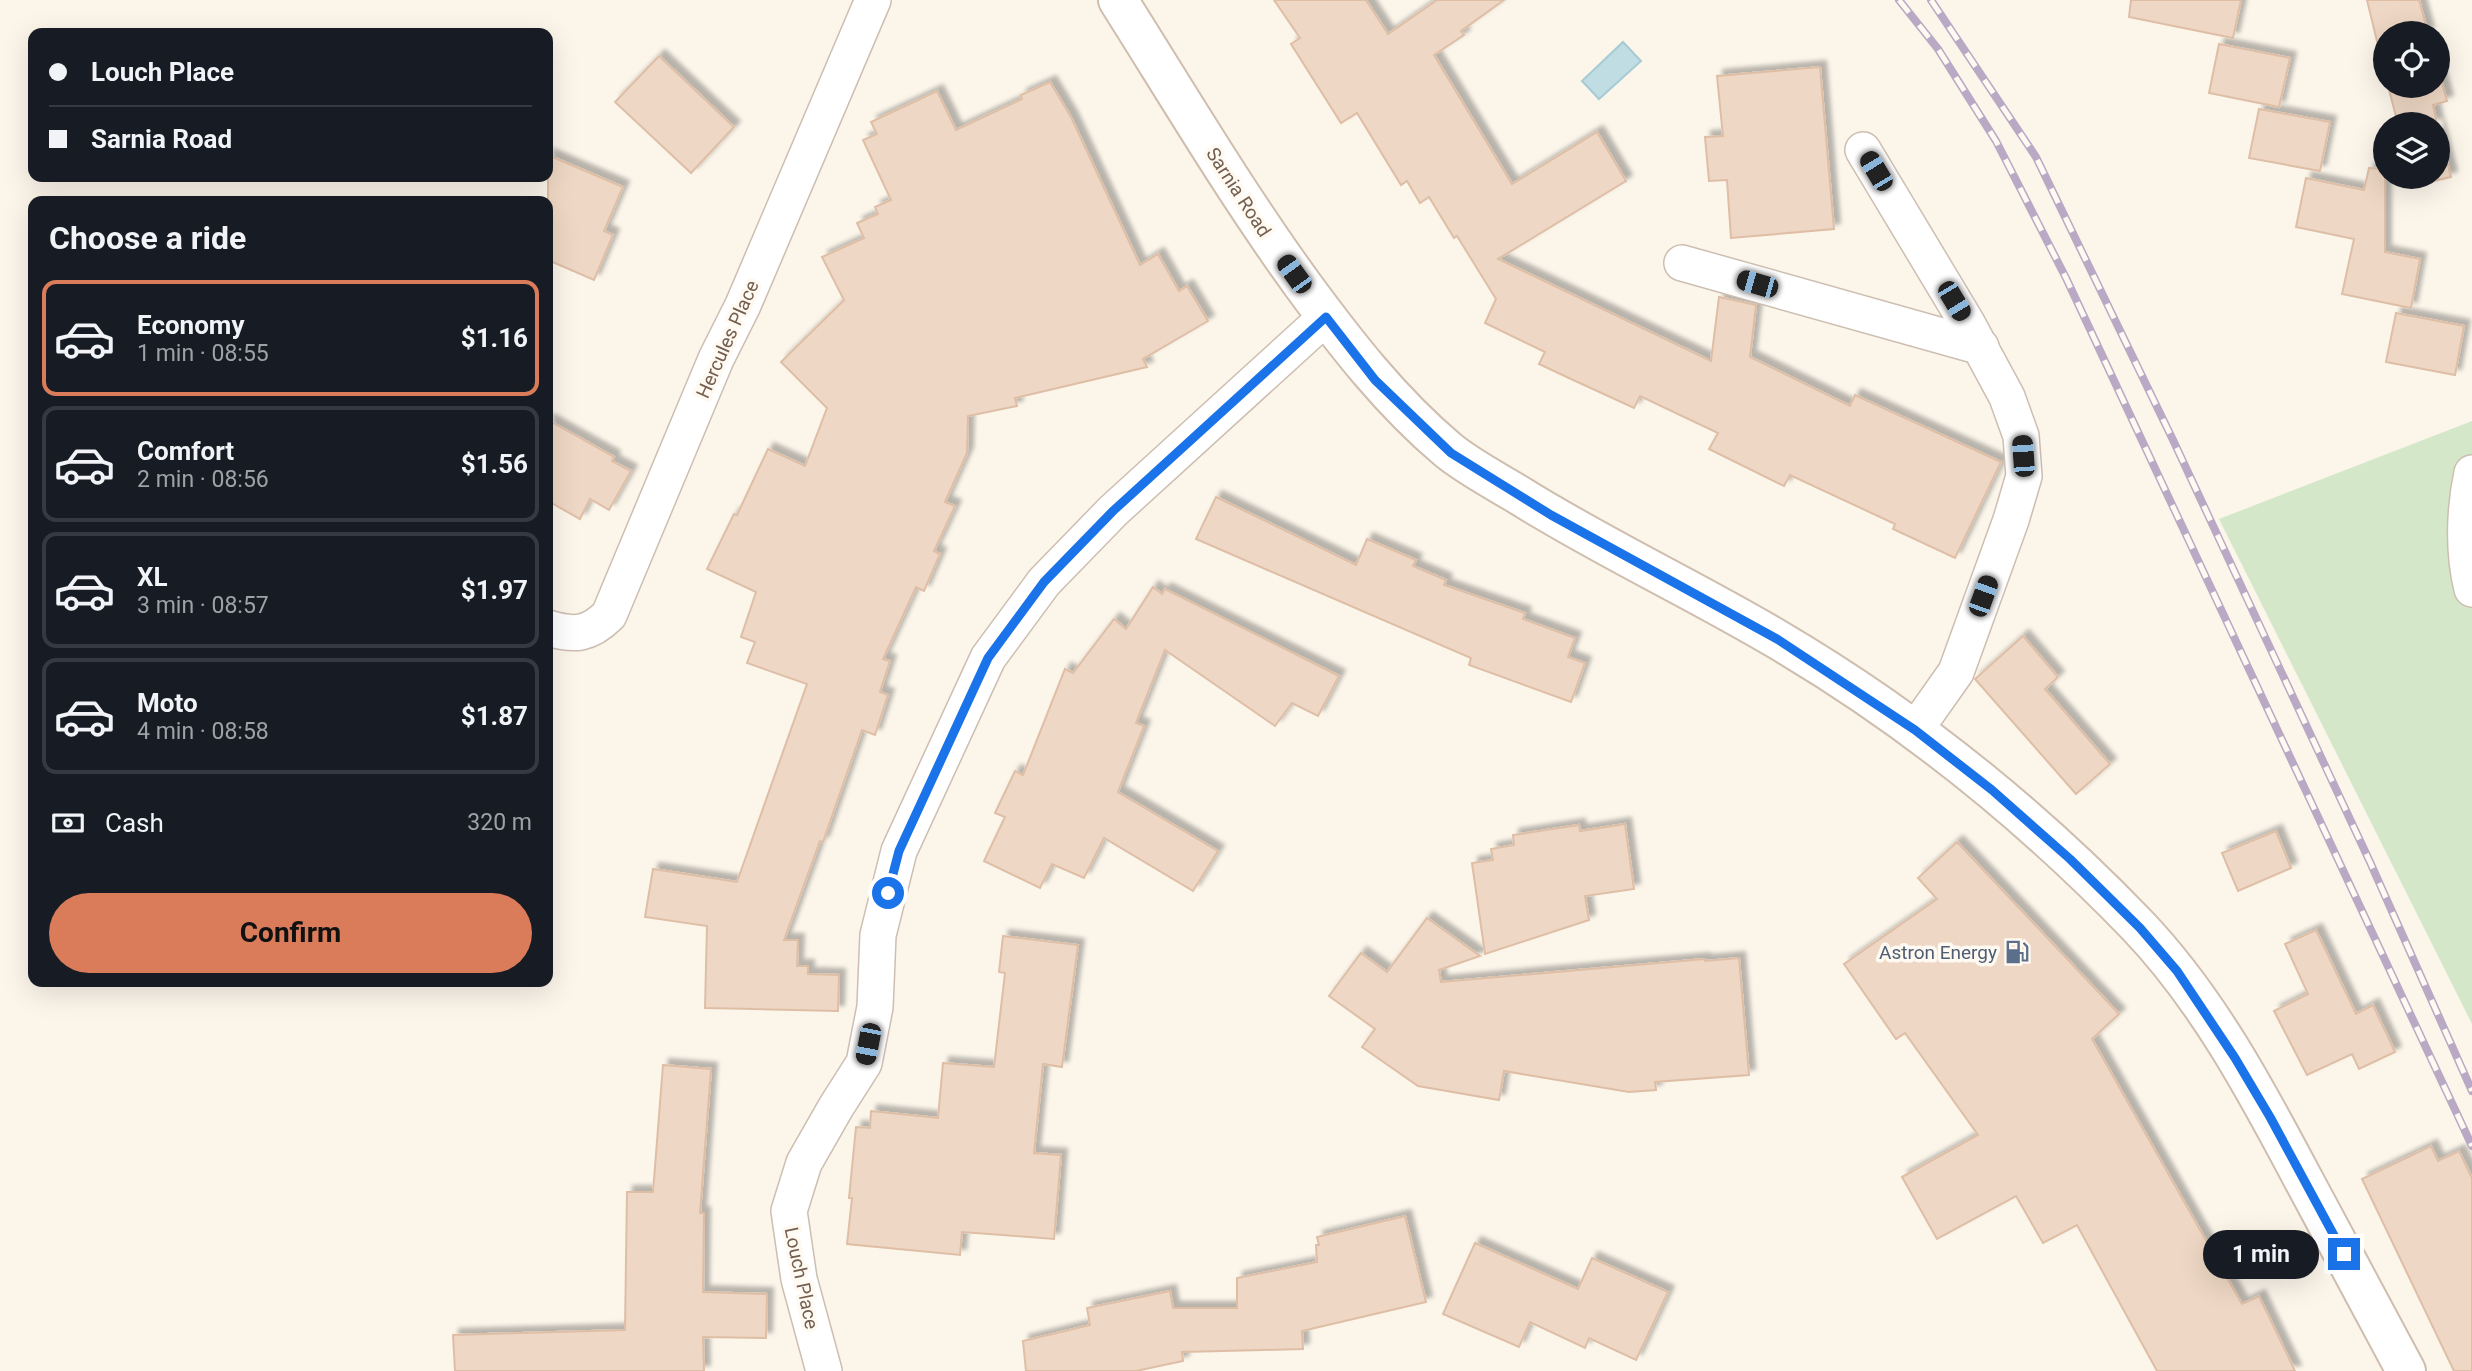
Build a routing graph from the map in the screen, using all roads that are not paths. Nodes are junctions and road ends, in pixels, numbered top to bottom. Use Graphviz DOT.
graph roads {
  1 [pos="873,0"];
  2 [pos="1118,0"];
  3 [pos="1863,150"];
  4 [pos="1682,263"];
  5 [pos="1326,317"];
  6 [pos="1981,348"];
  7 [pos="2472,474"];
  8 [pos="2472,590"];
  9 [pos="553,630"];
  10 [pos="1915,730"];
  11 [pos="824,1371"];
  12 [pos="2406,1371"];
  1 -- 9 [label="street, Hercules Place"];
  2 -- 5 [label="main road, Sarnia Road"];
  3 -- 6 [label="street"];
  4 -- 6 [label="street"];
  5 -- 10 [label="main road, Sarnia Road"];
  5 -- 11 [label="street, Louch Place"];
  6 -- 10 [label="street"];
  7 -- 8 [label="street"];
  10 -- 12 [label="main road, Sarnia Road"];
}
